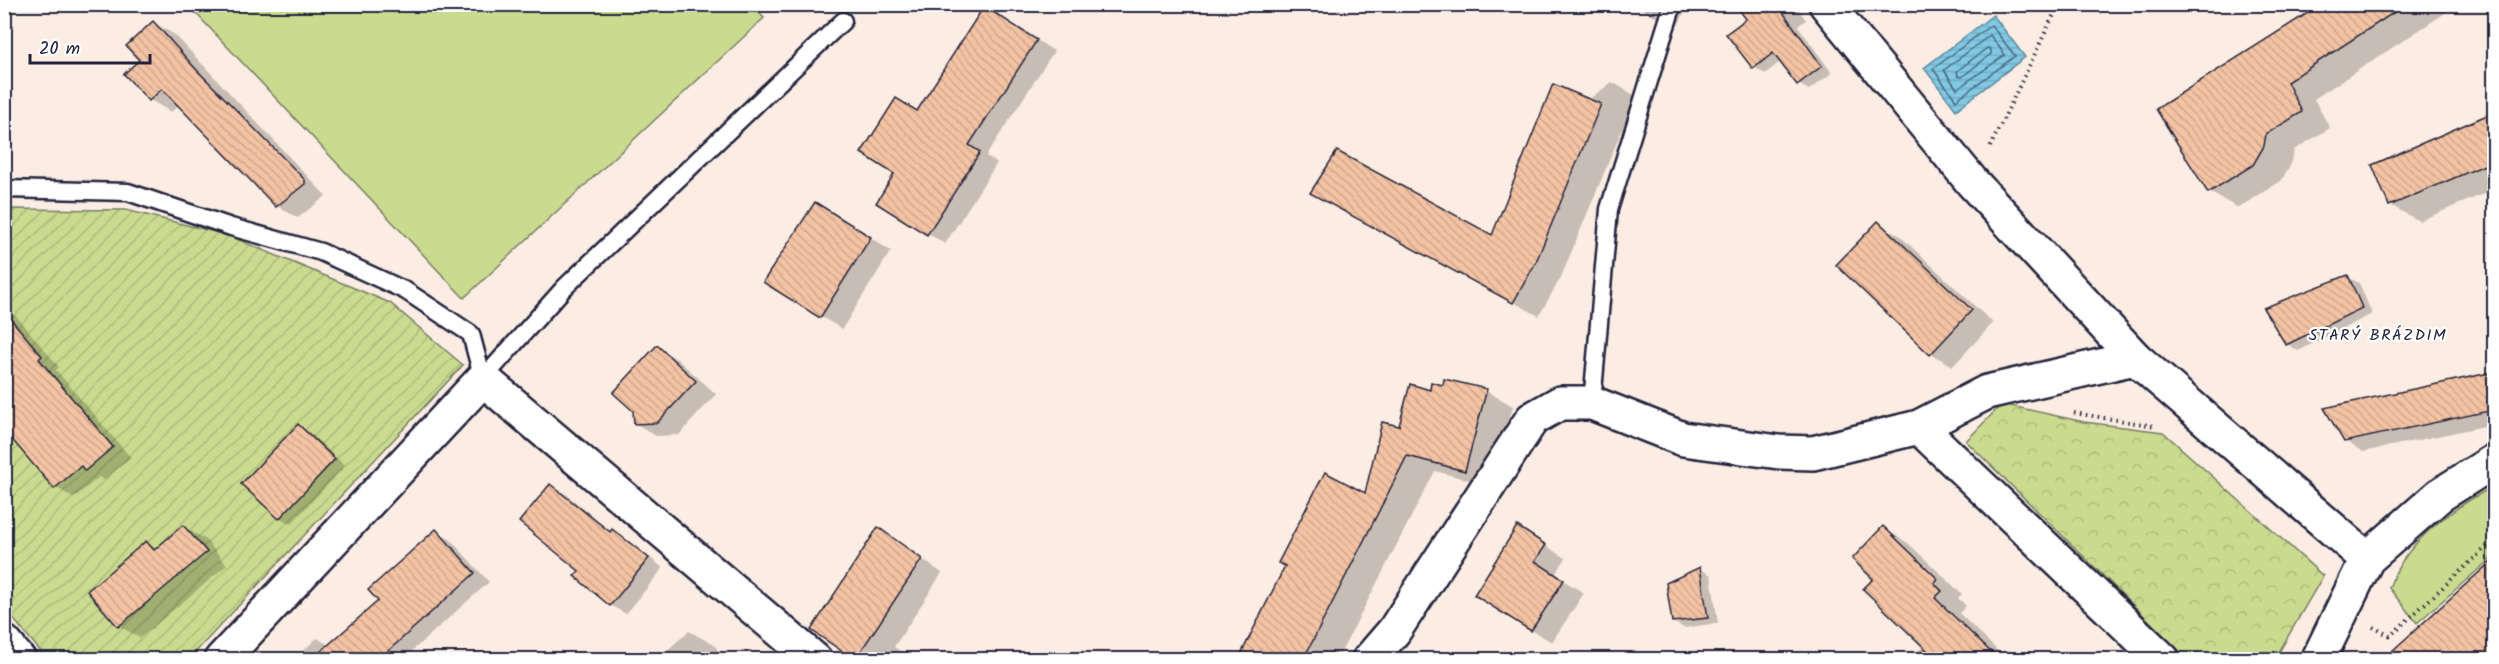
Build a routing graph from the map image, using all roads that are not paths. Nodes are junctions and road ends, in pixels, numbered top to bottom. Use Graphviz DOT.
graph roads {
  1 [pos="1673,4"];
  2 [pos="1826,4"];
  3 [pos="843,21"];
  4 [pos="4,189"];
  5 [pos="2135,358"];
  6 [pos="483,379"];
  7 [pos="1592,403"];
  8 [pos="1919,427"];
  9 [pos="2494,461"];
  10 [pos="2367,559"];
  11 [pos="4,642"];
  12 [pos="20,660"];
  13 [pos="221,660"];
  14 [pos="815,660"];
  15 [pos="1369,660"];
  16 [pos="2163,660"];
  17 [pos="2318,660"];
  1 -- 7 [label="lane"];
  2 -- 5 [label="street"];
  3 -- 6 [label="lane"];
  4 -- 6 [label="lane"];
  5 -- 8 [label="street"];
  5 -- 10 [label="street"];
  6 -- 13 [label="street"];
  6 -- 14 [label="street"];
  7 -- 8 [label="street"];
  7 -- 15 [label="street"];
  8 -- 16 [label="street"];
  9 -- 10 [label="street"];
  10 -- 17 [label="street"];
  11 -- 12 [label="street"];
}
